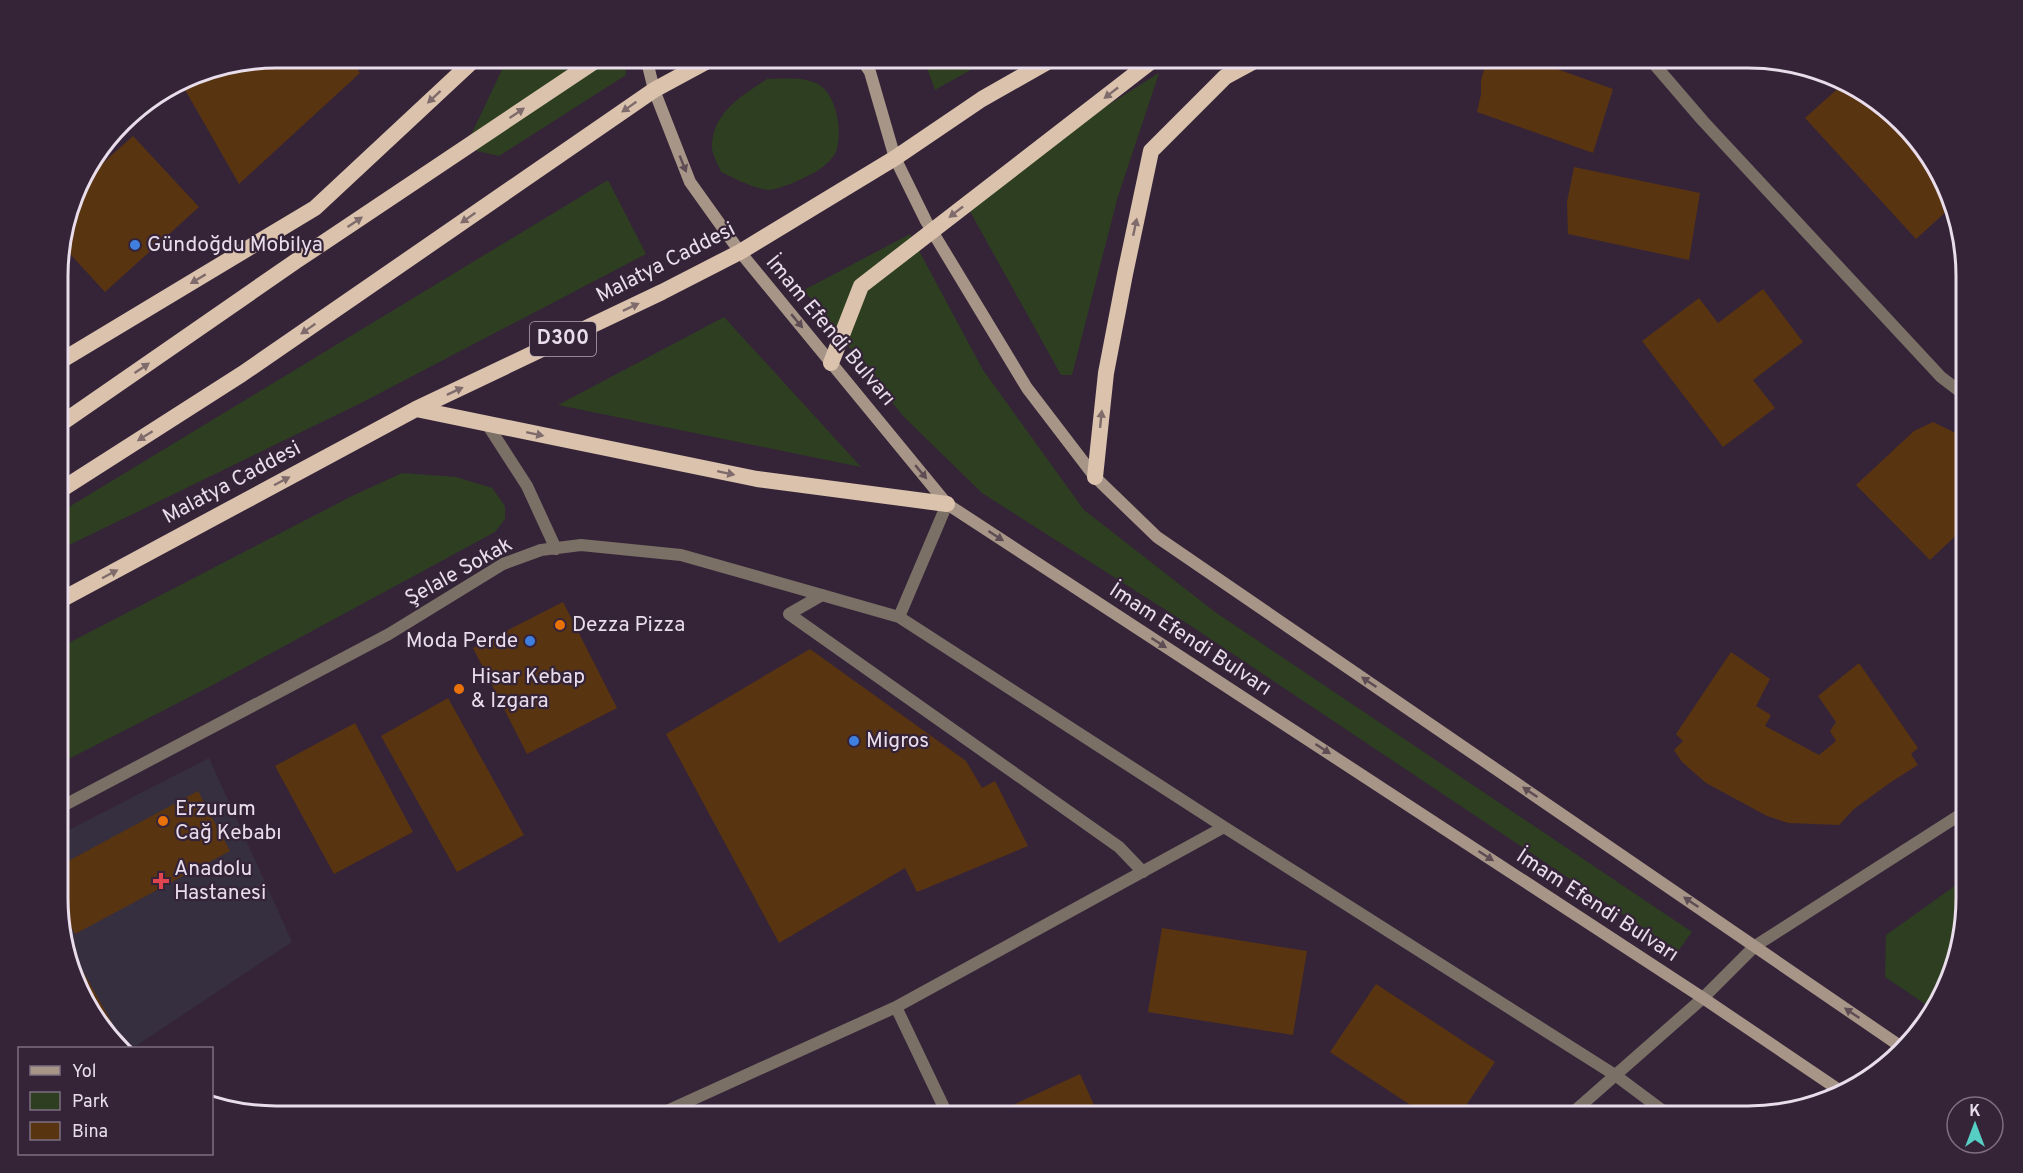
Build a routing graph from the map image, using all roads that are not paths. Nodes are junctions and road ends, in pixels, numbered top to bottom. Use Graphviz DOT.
graph roads {
  1 [pos="465,68"];
  2 [pos="585,68"];
  3 [pos="649,68"];
  4 [pos="695,68"];
  5 [pos="867,68"];
  6 [pos="1037,68"];
  7 [pos="1143,68"];
  8 [pos="1243,68"];
  9 [pos="1657,68"];
  10 [pos="654,90"];
  11 [pos="895,158"];
  12 [pos="932,231"];
  13 [pos="740,252"];
  14 [pos="68,357"];
  15 [pos="831,363"];
  16 [pos="1955,388"];
  17 [pos="416,409"];
  18 [pos="68,419"];
  19 [pos="487,424"];
  20 [pos="1095,477"];
  21 [pos="68,485"];
  22 [pos="947,504"];
  23 [pos="556,549"];
  24 [pos="822,595"];
  25 [pos="68,596"];
  26 [pos="898,617"];
  27 [pos="68,803"];
  28 [pos="1955,818"];
  29 [pos="1224,827"];
  30 [pos="1143,872"];
  31 [pos="1755,946"];
  32 [pos="1702,998"];
  33 [pos="896,1007"];
  34 [pos="1896,1043"];
  35 [pos="1615,1075"];
  36 [pos="1834,1086"];
  37 [pos="1581,1105"];
  38 [pos="1655,1105"];
  39 [pos="679,1106"];
  40 [pos="943,1106"];
  1 -- 14 [label="highway, one-way"];
  18 -- 2 [label="highway, one-way"];
  3 -- 10 [label="main road, İmam Efendi Bulvarı"];
  4 -- 10 [label="highway"];
  5 -- 11 [label="main road"];
  6 -- 11 [label="highway, Malatya Caddesi / D300"];
  7 -- 12 [label="highway, one-way"];
  20 -- 8 [label="highway, one-way"];
  9 -- 16 [label="street"];
  10 -- 13 [label="main road, İmam Efendi Bulvarı, one-way"];
  10 -- 21 [label="highway, one-way"];
  11 -- 12 [label="main road"];
  11 -- 13 [label="highway, Malatya Caddesi / D300"];
  12 -- 15 [label="highway"];
  12 -- 20 [label="main road"];
  13 -- 15 [label="main road, İmam Efendi Bulvarı, one-way"];
  17 -- 13 [label="highway, Malatya Caddesi / D300, one-way"];
  15 -- 22 [label="main road, İmam Efendi Bulvarı, one-way"];
  17 -- 19 [label="highway"];
  25 -- 17 [label="highway, Malatya Caddesi / D300, one-way"];
  19 -- 22 [label="highway, one-way"];
  19 -- 23 [label="street"];
  31 -- 20 [label="main road, one-way"];
  22 -- 26 [label="street"];
  22 -- 32 [label="main road, İmam Efendi Bulvarı, one-way"];
  23 -- 24 [label="street, Şelale Sokak"];
  23 -- 27 [label="street, Şelale Sokak"];
  24 -- 26 [label="street, Şelale Sokak"];
  24 -- 30 [label="street"];
  26 -- 29 [label="street, Şelale Sokak"];
  28 -- 31 [label="street"];
  29 -- 30 [label="street"];
  29 -- 35 [label="street, Şelale Sokak"];
  30 -- 33 [label="street"];
  31 -- 32 [label="street"];
  34 -- 31 [label="main road, one-way"];
  32 -- 35 [label="street"];
  32 -- 36 [label="main road, İmam Efendi Bulvarı"];
  33 -- 39 [label="street"];
  33 -- 40 [label="street"];
  35 -- 37 [label="street"];
  35 -- 38 [label="street, Şelale Sokak"];
}
